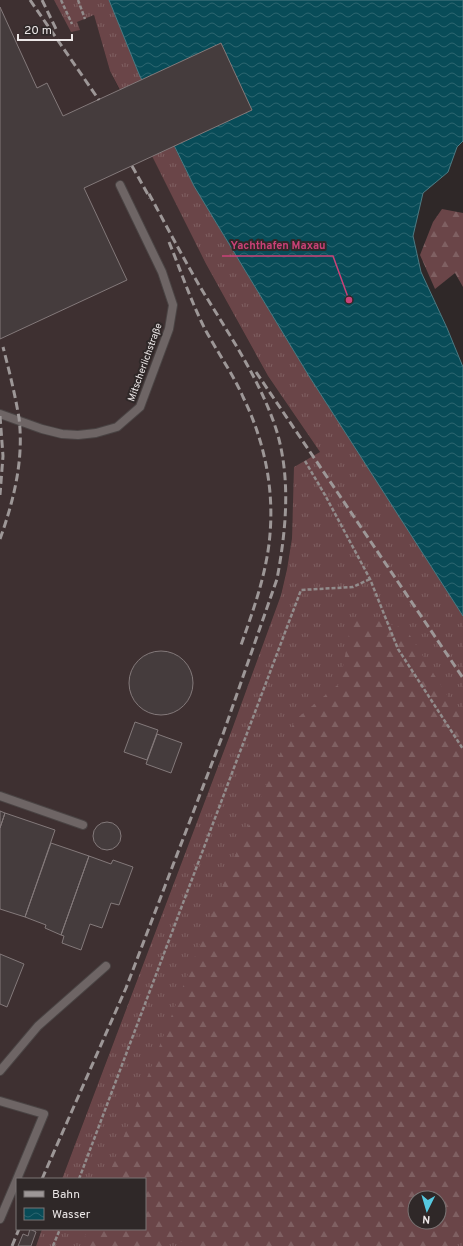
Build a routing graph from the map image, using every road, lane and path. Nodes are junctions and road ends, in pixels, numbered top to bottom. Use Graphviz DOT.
graph roads {
  1 [pos="61,0"];
  2 [pos="78,0"];
  3 [pos="85,19"];
  4 [pos="72,24"];
  5 [pos="120,185"];
  6 [pos="0,414"];
  7 [pos="305,461"];
  8 [pos="370,579"];
  9 [pos="463,749"];
  10 [pos="0,796"];
  11 [pos="83,825"];
  12 [pos="106,966"];
  13 [pos="0,1071"];
  14 [pos="0,1101"];
  15 [pos="17,1178"];
  16 [pos="79,1178"];
  17 [pos="16,1181"];
  18 [pos="0,1219"];
  19 [pos="60,1230"];
  20 [pos="53,1246"];
  1 -- 4 [label="path"];
  2 -- 3 [label="path"];
  5 -- 6 [label="lane, Mitscherlichstraße"];
  7 -- 8 [label="path"];
  8 -- 9 [label="path"];
  8 -- 16 [label="path"];
  10 -- 11 [label="lane"];
  12 -- 13 [label="lane"];
  14 -- 15 [label="lane"];
  17 -- 18 [label="lane"];
  19 -- 20 [label="path"];
}
